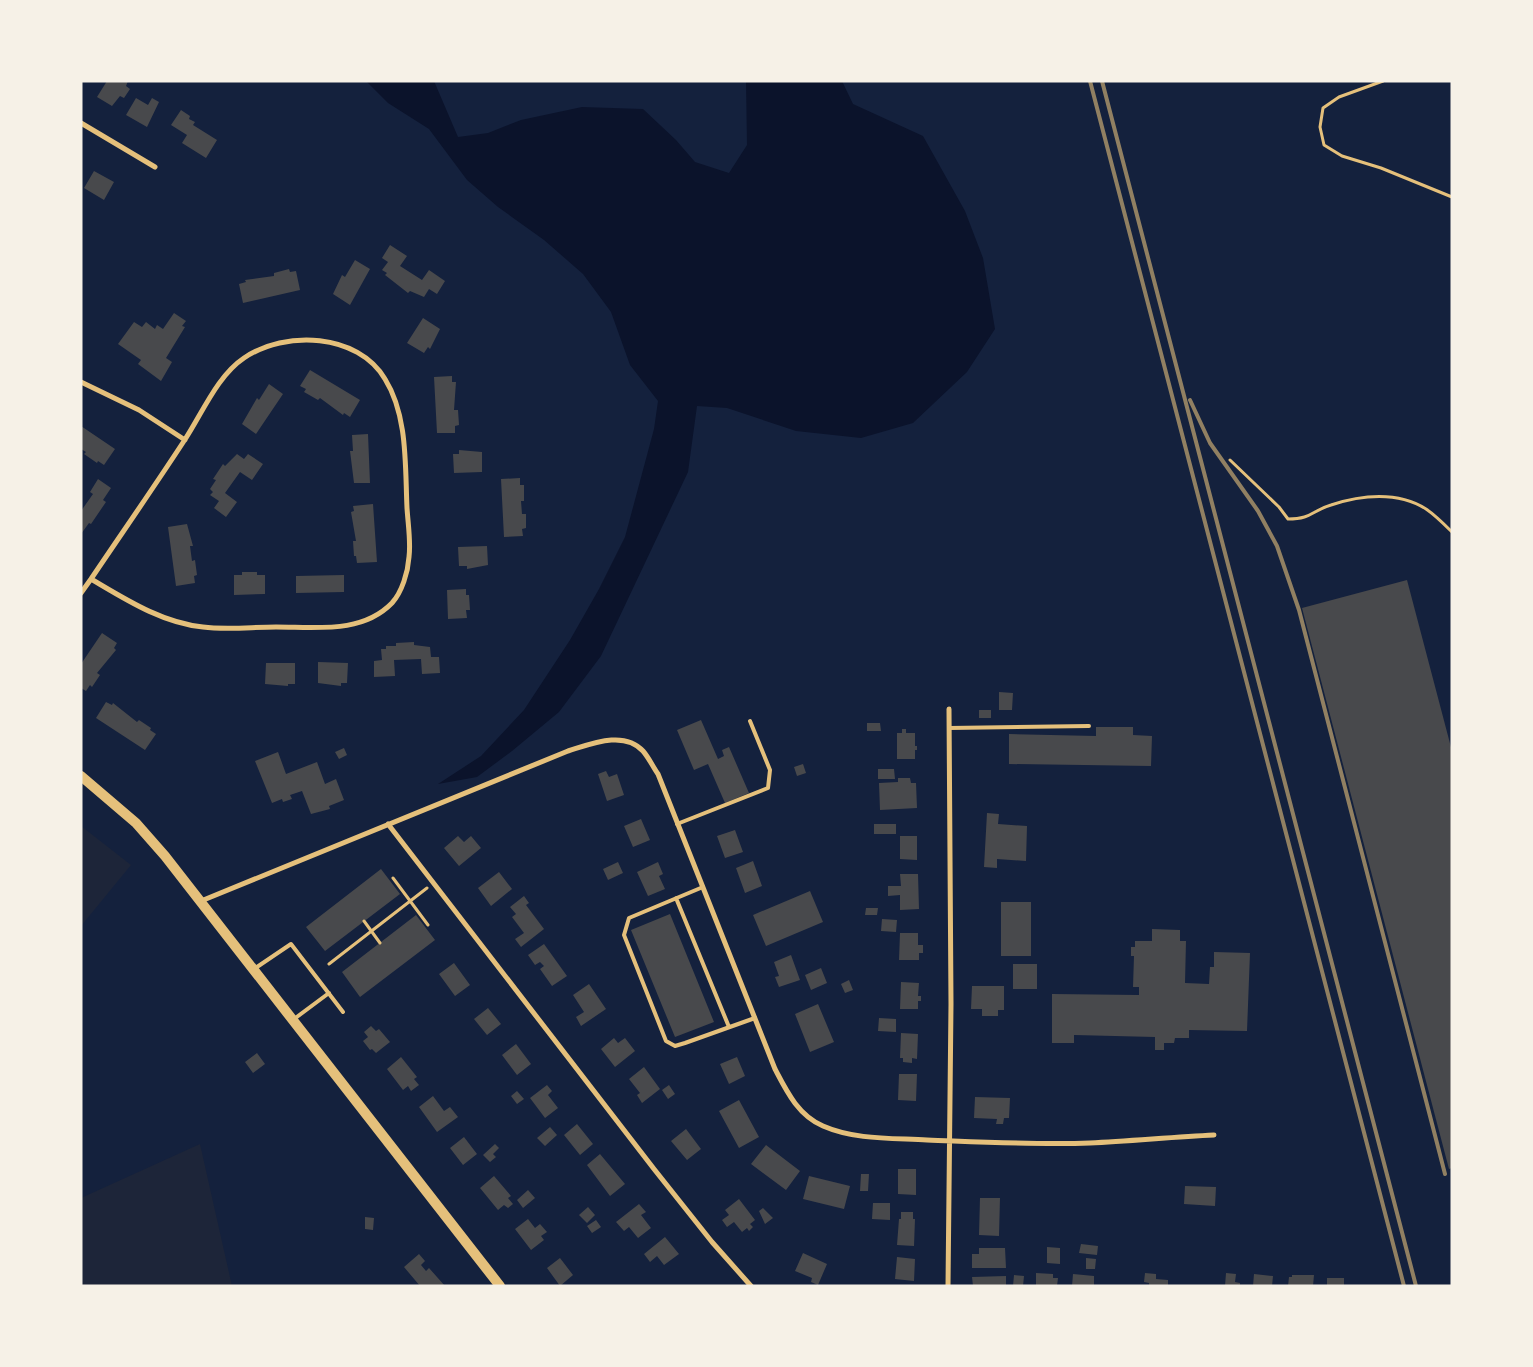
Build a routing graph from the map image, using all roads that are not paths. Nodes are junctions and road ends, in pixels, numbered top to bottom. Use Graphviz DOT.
graph roads {
  1 [pos="81,123"];
  2 [pos="155,167"];
  3 [pos="81,382"];
  4 [pos="185,440"];
  5 [pos="91,579"];
  6 [pos="81,593"];
  7 [pos="949,709"];
  8 [pos="750,721"];
  9 [pos="1089,726"];
  10 [pos="949,728"];
  11 [pos="81,776"];
  12 [pos="388,824"];
  13 [pos="677,824"];
  14 [pos="703,887"];
  15 [pos="676,898"];
  16 [pos="201,901"];
  17 [pos="254,969"];
  18 [pos="328,993"];
  19 [pos="343,1012"];
  20 [pos="755,1018"];
  21 [pos="293,1020"];
  22 [pos="729,1027"];
  23 [pos="1214,1135"];
  24 [pos="951,1141"];
  25 [pos="500,1286"];
  26 [pos="751,1286"];
  27 [pos="948,1286"];
  1 -- 2 [label="street"];
  3 -- 4 [label="street"];
  4 -- 5 [label="street"];
  4 -- 5 [label="street"];
  5 -- 6 [label="street"];
  7 -- 10 [label="street"];
  8 -- 13 [label="lane"];
  9 -- 10 [label="lane"];
  10 -- 24 [label="street"];
  11 -- 16 [label="main road"];
  12 -- 13 [label="street"];
  12 -- 16 [label="street"];
  12 -- 26 [label="street"];
  13 -- 14 [label="street"];
  14 -- 15 [label="lane"];
  14 -- 20 [label="street"];
  15 -- 22 [label="lane"];
  15 -- 22 [label="lane"];
  16 -- 17 [label="main road"];
  17 -- 18 [label="lane"];
  17 -- 21 [label="main road"];
  18 -- 19 [label="lane"];
  18 -- 21 [label="lane"];
  20 -- 22 [label="lane"];
  20 -- 24 [label="street"];
  21 -- 25 [label="main road"];
  23 -- 24 [label="street"];
  24 -- 27 [label="street"];
}
